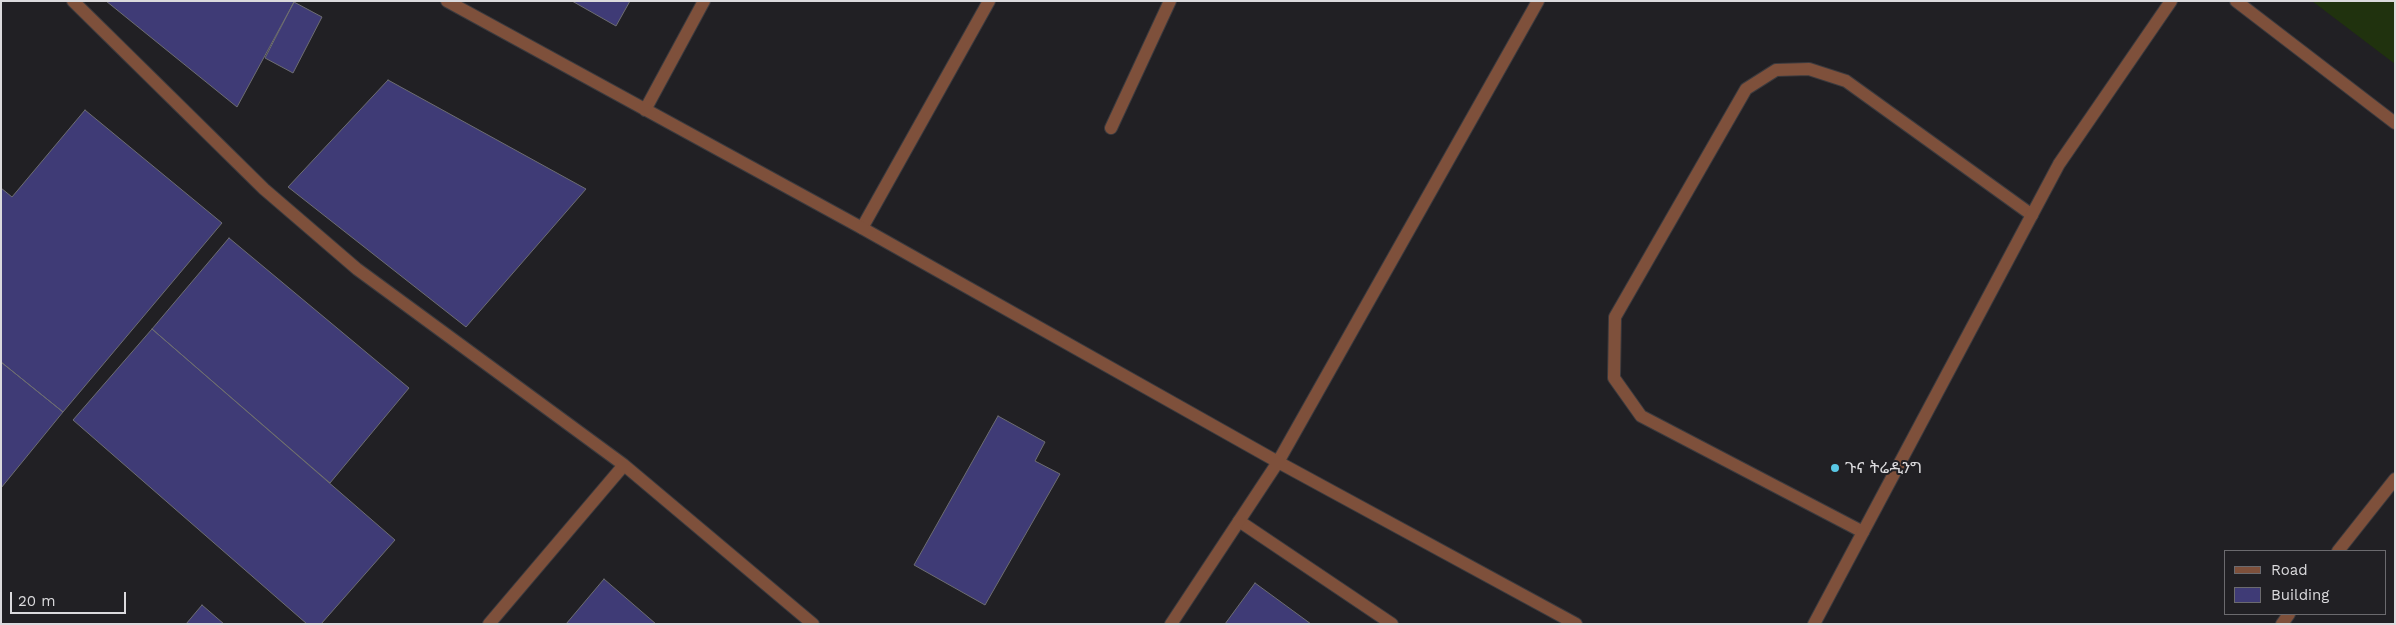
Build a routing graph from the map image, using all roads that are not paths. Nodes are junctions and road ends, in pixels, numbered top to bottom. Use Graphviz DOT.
graph roads {
  1 [pos="74,1"];
  2 [pos="447,1"];
  3 [pos="704,1"];
  4 [pos="989,1"];
  5 [pos="1170,1"];
  6 [pos="1538,1"];
  7 [pos="2170,1"];
  8 [pos="2236,1"];
  9 [pos="645,110"];
  10 [pos="2395,123"];
  11 [pos="1110,128"];
  12 [pos="2032,215"];
  13 [pos="862,228"];
  14 [pos="1278,462"];
  15 [pos="624,465"];
  16 [pos="2395,479"];
  17 [pos="1239,521"];
  18 [pos="1863,532"];
  19 [pos="2339,550"];
  20 [pos="489,624"];
  21 [pos="813,624"];
  22 [pos="1171,624"];
  23 [pos="1392,624"];
  24 [pos="1576,624"];
  25 [pos="1814,624"];
  1 -- 15 [label="street"];
  2 -- 9 [label="street"];
  3 -- 9 [label="street"];
  4 -- 13 [label="street"];
  5 -- 11 [label="street"];
  6 -- 14 [label="street"];
  7 -- 12 [label="street"];
  8 -- 10 [label="street"];
  9 -- 13 [label="street"];
  12 -- 18 [label="street"];
  12 -- 18 [label="street"];
  13 -- 14 [label="street"];
  14 -- 17 [label="street"];
  14 -- 24 [label="street"];
  15 -- 20 [label="street"];
  15 -- 21 [label="street"];
  16 -- 19 [label="street"];
  17 -- 22 [label="street"];
  17 -- 23 [label="street"];
  18 -- 25 [label="street"];
}
